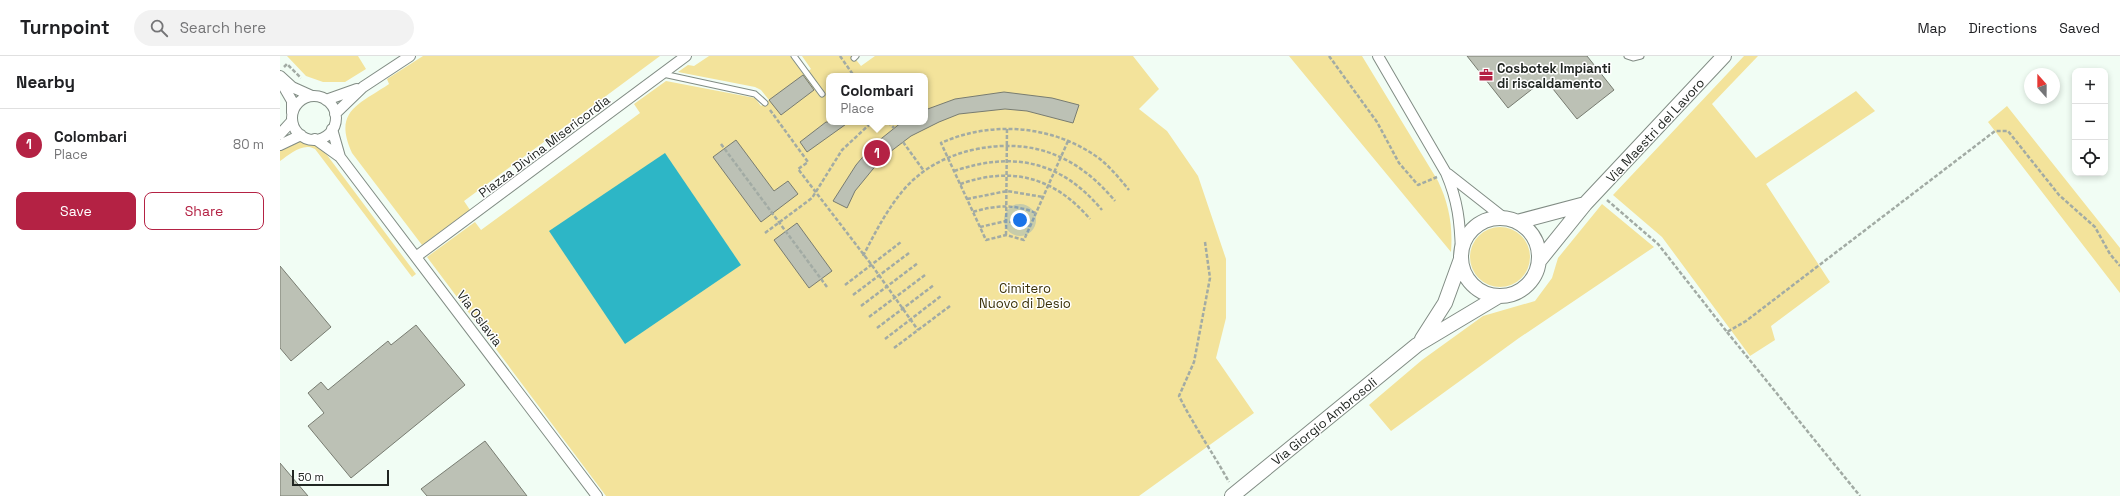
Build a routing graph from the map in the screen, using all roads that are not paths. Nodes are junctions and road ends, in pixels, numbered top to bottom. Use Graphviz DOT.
graph roads {
  1 [pos="410,56"];
  2 [pos="686,56"];
  3 [pos="794,56"];
  4 [pos="1378,56"];
  5 [pos="1627,56"];
  6 [pos="1641,56"];
  7 [pos="1724,56"];
  8 [pos="662,74"];
  9 [pos="280,76"];
  10 [pos="280,80"];
  11 [pos="363,87"];
  12 [pos="822,94"];
  13 [pos="312,96"];
  14 [pos="326,100"];
  15 [pos="765,103"];
  16 [pos="335,114"];
  17 [pos="292,118"];
  18 [pos="332,129"];
  19 [pos="280,134"];
  20 [pos="301,135"];
  21 [pos="315,139"];
  22 [pos="280,145"];
  23 [pos="340,157"];
  24 [pos="1446,173"];
  25 [pos="1585,204"];
  26 [pos="1511,220"];
  27 [pos="1461,255"];
  28 [pos="417,256"];
  29 [pos="1539,261"];
  30 [pos="1499,296"];
  31 [pos="1416,345"];
  32 [pos="1234,495"];
  33 [pos="597,496"];
  1 -- 11 [label="street"];
  2 -- 8 [label="street, Piazza Divina Misericordia"];
  3 -- 12 [label="lane"];
  4 -- 24 [label="street"];
  5 -- 6 [label="lane"];
  7 -- 25 [label="main road, Via Maestri del Lavoro"];
  8 -- 15 [label="lane"];
  8 -- 28 [label="street, Piazza Divina Misericordia"];
  9 -- 13 [label="street"];
  10 -- 17 [label="street"];
  11 -- 14 [label="street"];
  11 -- 16 [label="street"];
  13 -- 14 [label="street"];
  13 -- 17 [label="street"];
  14 -- 16 [label="street"];
  16 -- 18 [label="street"];
  17 -- 19 [label="street"];
  17 -- 20 [label="street"];
  18 -- 21 [label="street"];
  18 -- 23 [label="street, Via Oslavia"];
  20 -- 21 [label="street"];
  20 -- 22 [label="street"];
  21 -- 23 [label="street, Via Oslavia"];
  23 -- 28 [label="street, Via Oslavia"];
  24 -- 26 [label="street"];
  24 -- 27 [label="street"];
  25 -- 26 [label="main road"];
  25 -- 29 [label="main road, Via Maestri del Lavoro"];
  26 -- 27 [label="main road"];
  26 -- 29 [label="main road"];
  27 -- 30 [label="main road"];
  27 -- 31 [label="main road, Via Giorgio Ambrosoli"];
  28 -- 33 [label="street, Via Oslavia"];
  29 -- 30 [label="main road"];
  30 -- 31 [label="main road, Via Giorgio Ambrosoli"];
  31 -- 32 [label="main road, Via Giorgio Ambrosoli"];
}
